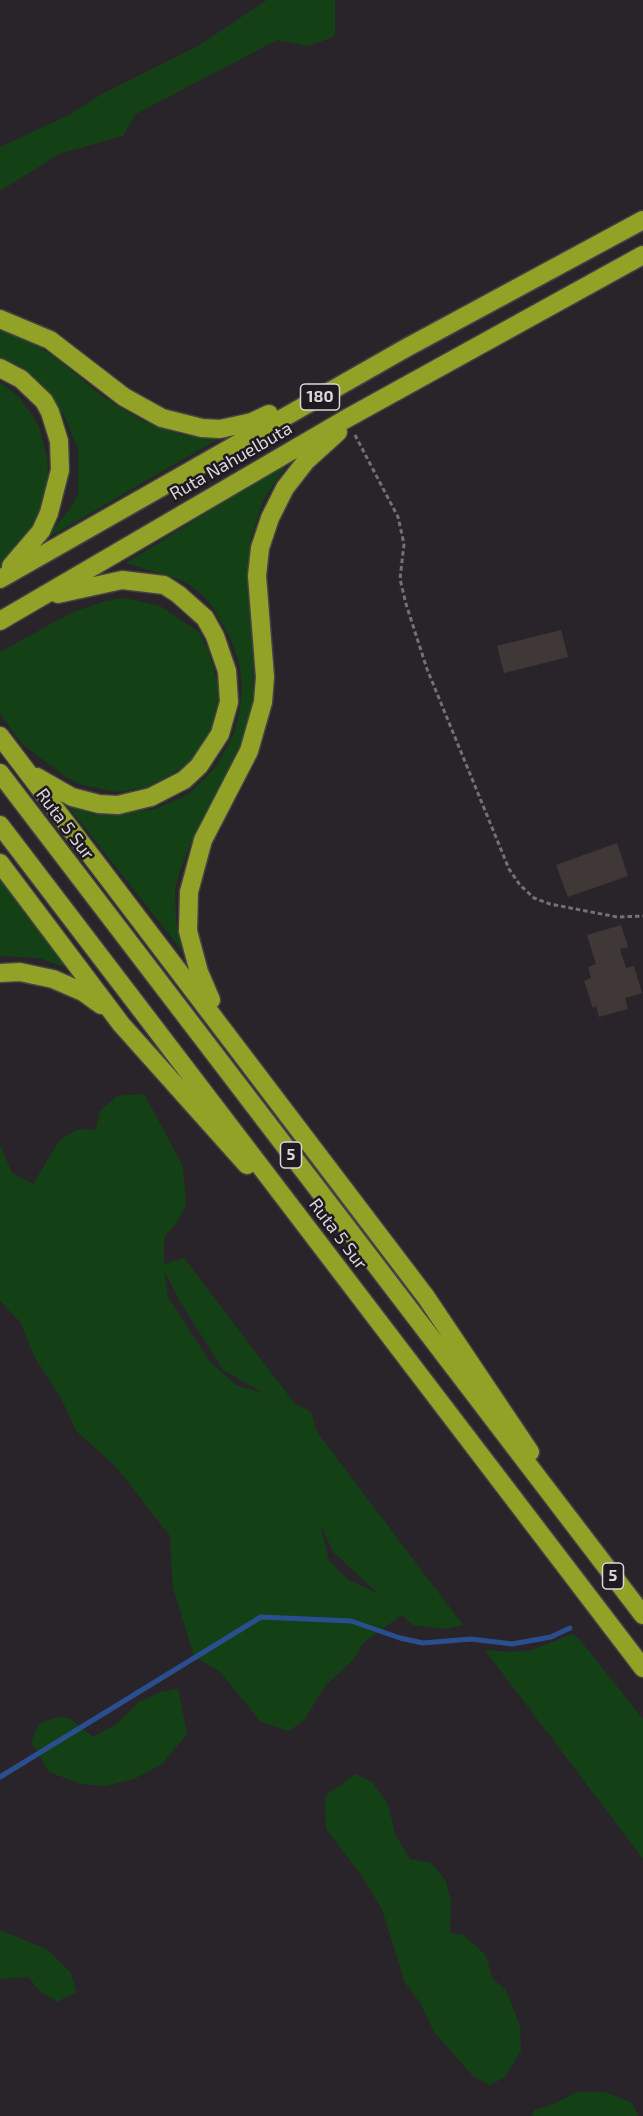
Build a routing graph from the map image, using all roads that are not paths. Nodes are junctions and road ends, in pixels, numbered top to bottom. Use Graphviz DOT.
graph roads {
  1 [pos="643,220"];
  2 [pos="643,255"];
  3 [pos="0,319"];
  4 [pos="406,348"];
  5 [pos="0,368"];
  6 [pos="371,404"];
  7 [pos="0,579"];
  8 [pos="36,601"];
  9 [pos="0,621"];
  10 [pos="0,736"];
  11 [pos="25,768"];
  12 [pos="0,773"];
  13 [pos="0,825"];
  14 [pos="0,863"];
  15 [pos="0,973"];
  16 [pos="121,1024"];
  17 [pos="228,1034"];
  18 [pos="305,1225"];
  19 [pos="583,1538"];
  20 [pos="643,1615"];
  21 [pos="643,1668"];
  1 -- 4 [label="highway, Ruta Nahuelbuta / 180"];
  2 -- 6 [label="highway, Ruta Nahuelbuta / 180"];
  3 -- 4 [label="highway"];
  4 -- 7 [label="highway, Ruta Nahuelbuta / 180"];
  5 -- 7 [label="highway"];
  6 -- 8 [label="highway, Ruta Nahuelbuta / 180"];
  6 -- 17 [label="highway"];
  8 -- 9 [label="highway, Ruta Nahuelbuta / 180"];
  8 -- 11 [label="highway"];
  10 -- 11 [label="highway"];
  11 -- 17 [label="highway"];
  12 -- 19 [label="highway, Ruta 5 Sur / 5"];
  13 -- 18 [label="highway, Ruta 5 Sur / 5"];
  14 -- 16 [label="highway"];
  15 -- 16 [label="highway"];
  16 -- 18 [label="highway"];
  17 -- 19 [label="highway"];
  18 -- 21 [label="highway, Ruta 5 Sur / 5"];
  19 -- 20 [label="highway, Ruta 5 Sur / 5"];
}
